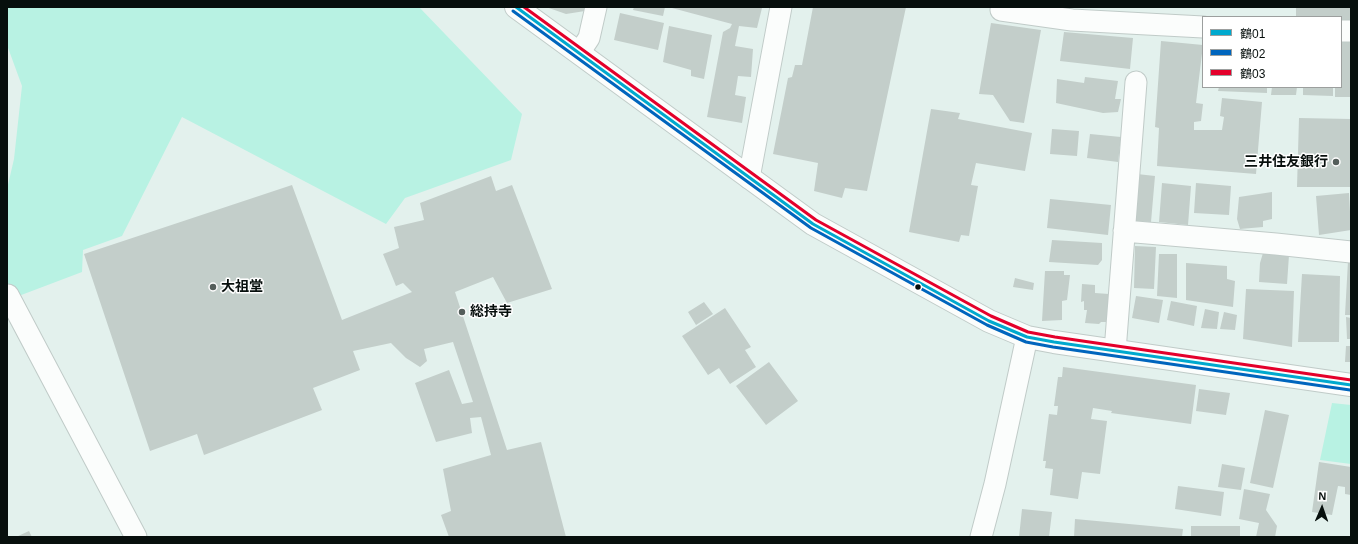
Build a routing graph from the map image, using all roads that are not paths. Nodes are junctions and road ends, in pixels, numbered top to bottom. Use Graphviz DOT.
graph roads {
  1 [pos="516,7"];
  2 [pos="596,7"];
  3 [pos="781,7"];
  4 [pos="998,8"];
  5 [pos="1072,14"];
  6 [pos="1202,27"];
  7 [pos="579,53"];
  8 [pos="1136,82"];
  9 [pos="749,178"];
  10 [pos="1124,231"];
  11 [pos="1351,252"];
  12 [pos="8,295"];
  13 [pos="1027,337"];
  14 [pos="1115,352"];
  15 [pos="1351,385"];
  16 [pos="136,537"];
  17 [pos="981,537"];
  1 -- 7 [label="main road"];
  2 -- 7 [label="street"];
  3 -- 9 [label="street"];
  4 -- 5 [label="street"];
  5 -- 6 [label="street"];
  7 -- 9 [label="main road"];
  8 -- 10 [label="street"];
  9 -- 13 [label="main road"];
  10 -- 11 [label="street"];
  10 -- 14 [label="street"];
  12 -- 16 [label="street"];
  13 -- 14 [label="main road"];
  13 -- 17 [label="street"];
  14 -- 15 [label="main road"];
}
